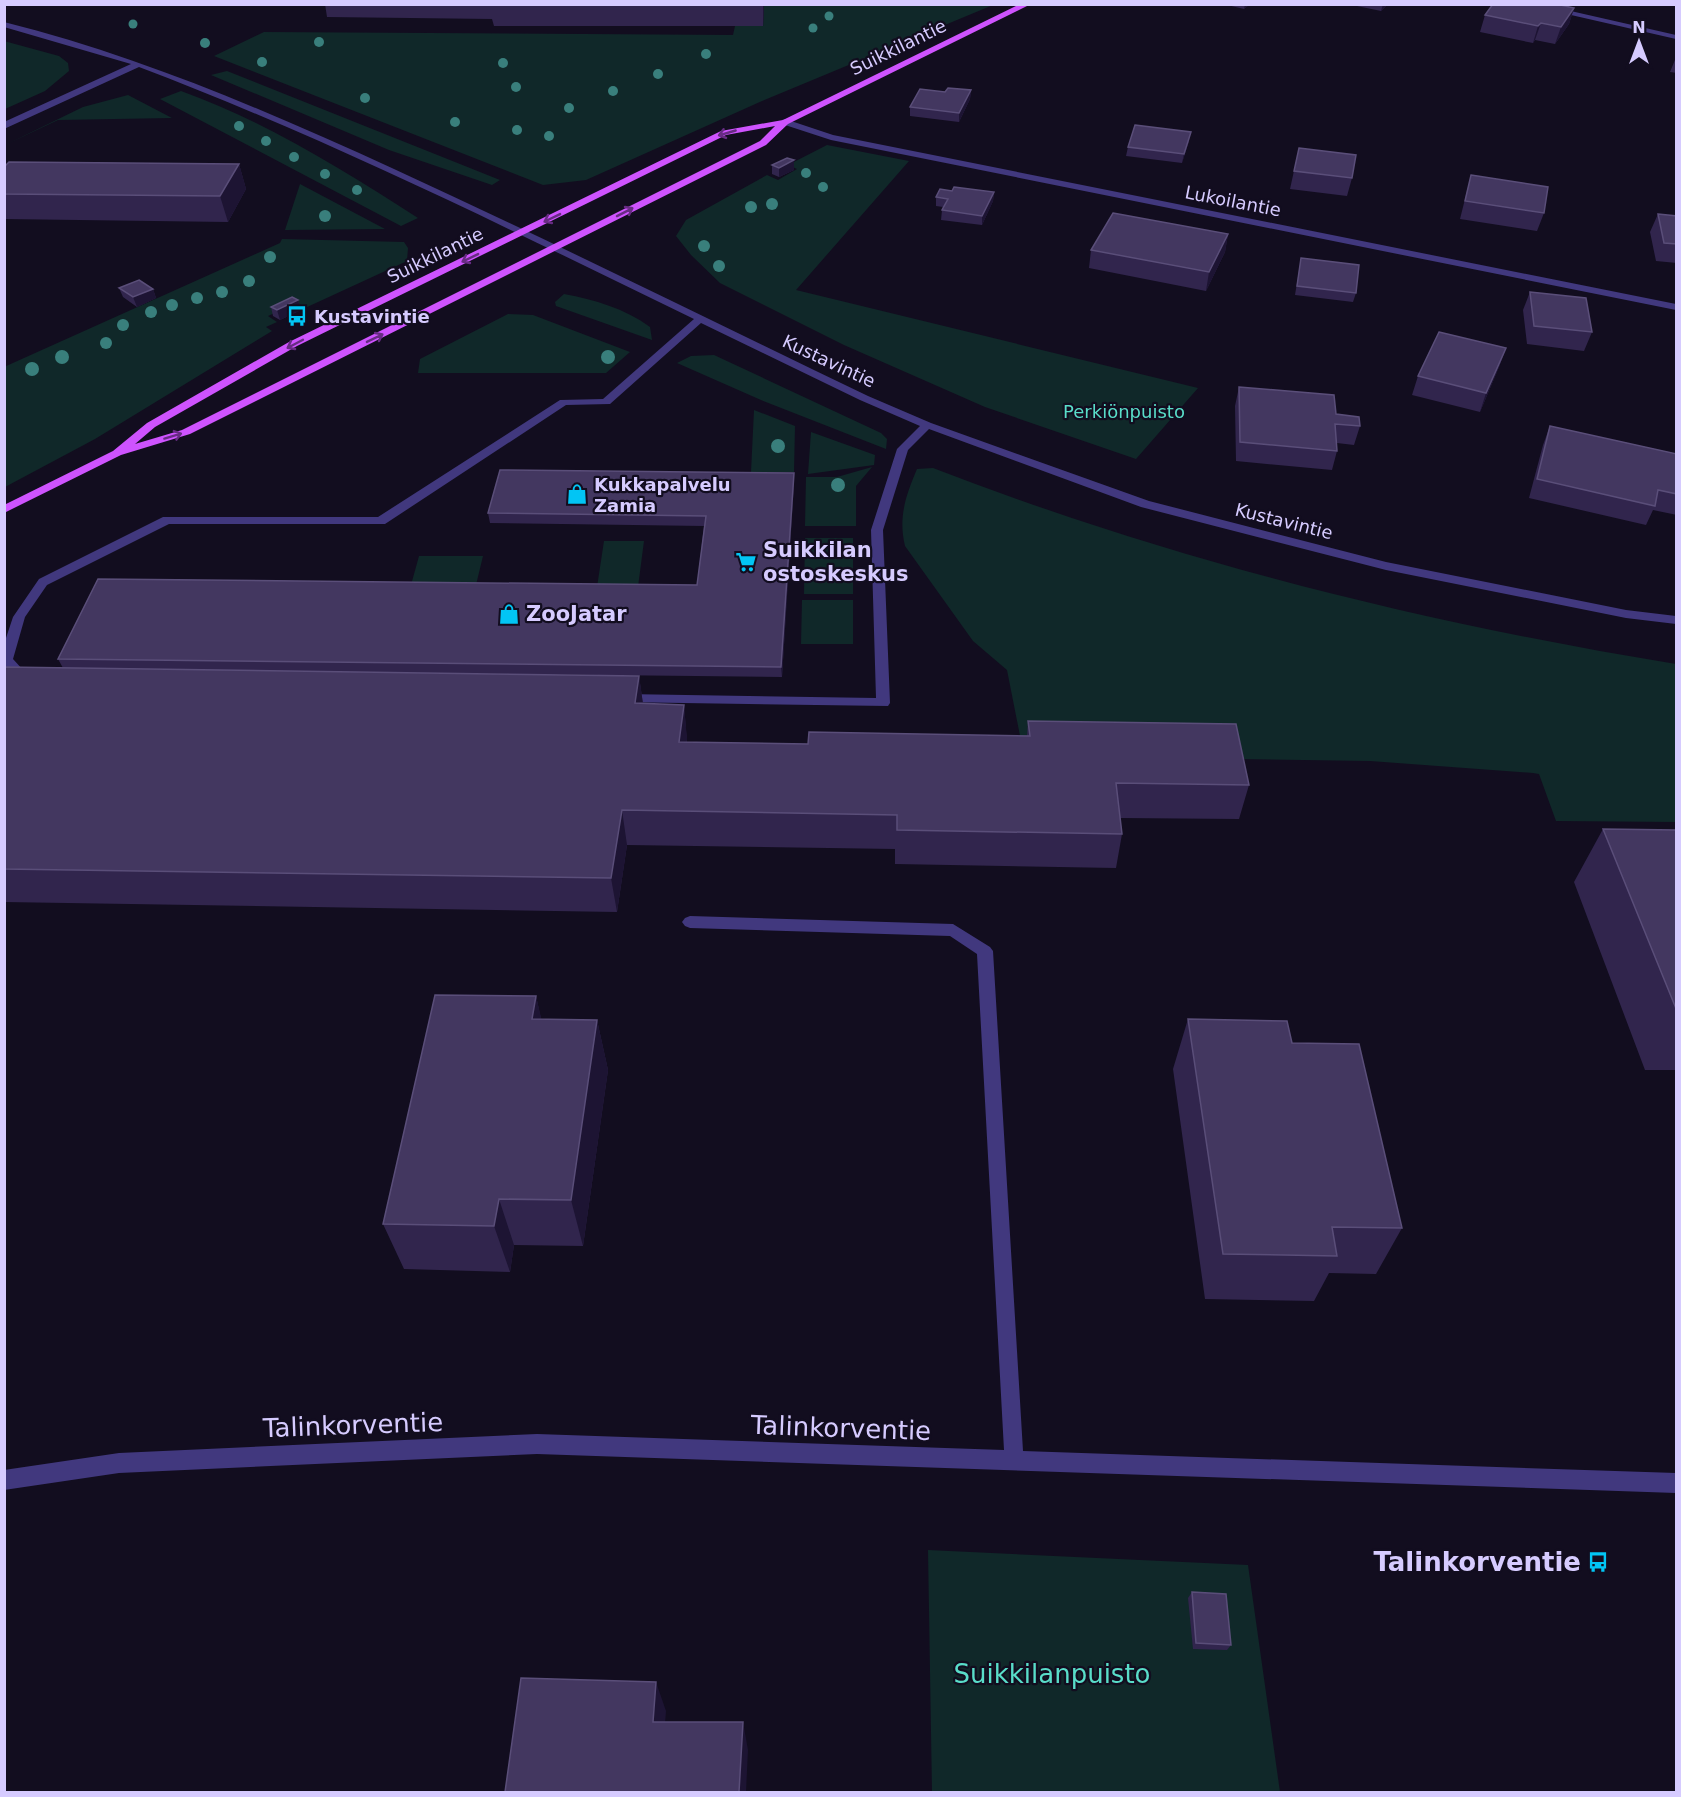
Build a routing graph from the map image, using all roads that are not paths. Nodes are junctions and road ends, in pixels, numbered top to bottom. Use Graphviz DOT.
graph roads {
  1 [pos="1028,4"];
  2 [pos="1527,4"];
  3 [pos="4,24"];
  4 [pos="1677,37"];
  5 [pos="139,64"];
  6 [pos="785,122"];
  7 [pos="4,126"];
  8 [pos="522,232"];
  9 [pos="554,248"];
  10 [pos="1677,307"];
  11 [pos="700,319"];
  12 [pos="927,425"];
  13 [pos="117,453"];
  14 [pos="4,510"];
  15 [pos="1677,621"];
  16 [pos="35,690"];
  17 [pos="609,699"];
  18 [pos="690,922"];
  19 [pos="1014,1461"];
  20 [pos="4,1480"];
  21 [pos="1677,1483"];
  1 -- 6 [label="main road, Suikkilantie"];
  2 -- 4 [label="street"];
  3 -- 5 [label="street, Kustavintie"];
  5 -- 7 [label="street"];
  5 -- 8 [label="street, Kustavintie"];
  6 -- 8 [label="main road, Suikkilantie, one-way"];
  9 -- 6 [label="main road, Suikkilantie, one-way"];
  6 -- 10 [label="street, Lukoilantie"];
  8 -- 9 [label="street, Kustavintie"];
  8 -- 13 [label="main road, Suikkilantie, one-way"];
  9 -- 11 [label="street, Kustavintie"];
  13 -- 9 [label="main road, Suikkilantie, one-way"];
  11 -- 12 [label="street, Kustavintie"];
  11 -- 16 [label="street"];
  12 -- 15 [label="street, Kustavintie"];
  12 -- 17 [label="street"];
  13 -- 14 [label="main road, Suikkilantie"];
  18 -- 19 [label="street"];
  19 -- 20 [label="street, Talinkorventie"];
  19 -- 21 [label="street, Talinkorventie"];
}
